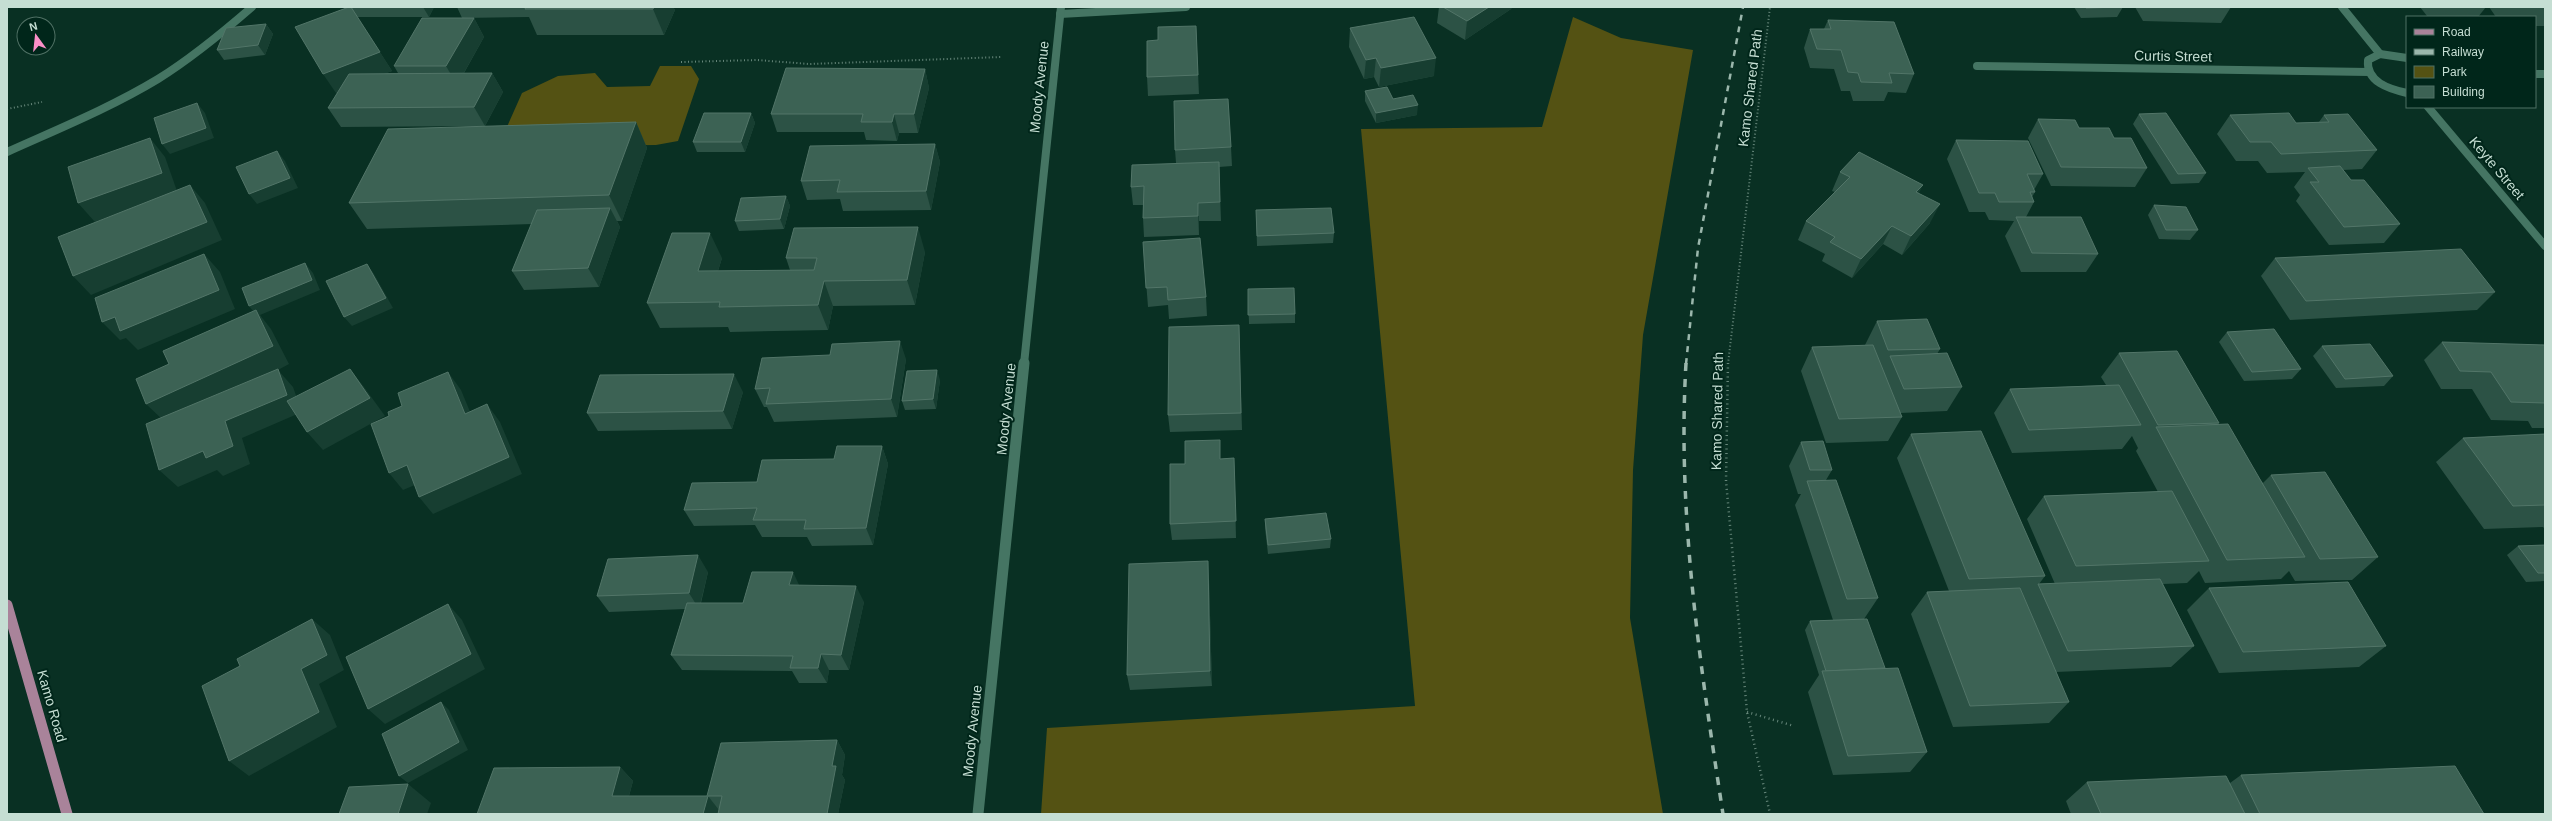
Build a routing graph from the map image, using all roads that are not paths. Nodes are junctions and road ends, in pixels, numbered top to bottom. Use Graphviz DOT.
graph roads {
  1 [pos="252,7"];
  2 [pos="1186,7"];
  3 [pos="2342,7"];
  4 [pos="1061,11"];
  5 [pos="2380,54"];
  6 [pos="2406,58"];
  7 [pos="1977,66"];
  8 [pos="2369,72"];
  9 [pos="2406,93"];
  10 [pos="2429,108"];
  11 [pos="7,152"];
  12 [pos="2545,246"];
  13 [pos="7,605"];
  14 [pos="67,814"];
  15 [pos="978,814"];
  1 -- 11 [label="street"];
  2 -- 4 [label="street"];
  3 -- 5 [label="street"];
  4 -- 15 [label="street, Moody Avenue"];
  5 -- 6 [label="street"];
  5 -- 8 [label="street"];
  7 -- 8 [label="street, Curtis Street"];
  8 -- 9 [label="street"];
  10 -- 12 [label="street, Keyte Street"];
  13 -- 14 [label="main road, Kamo Road"];
}
